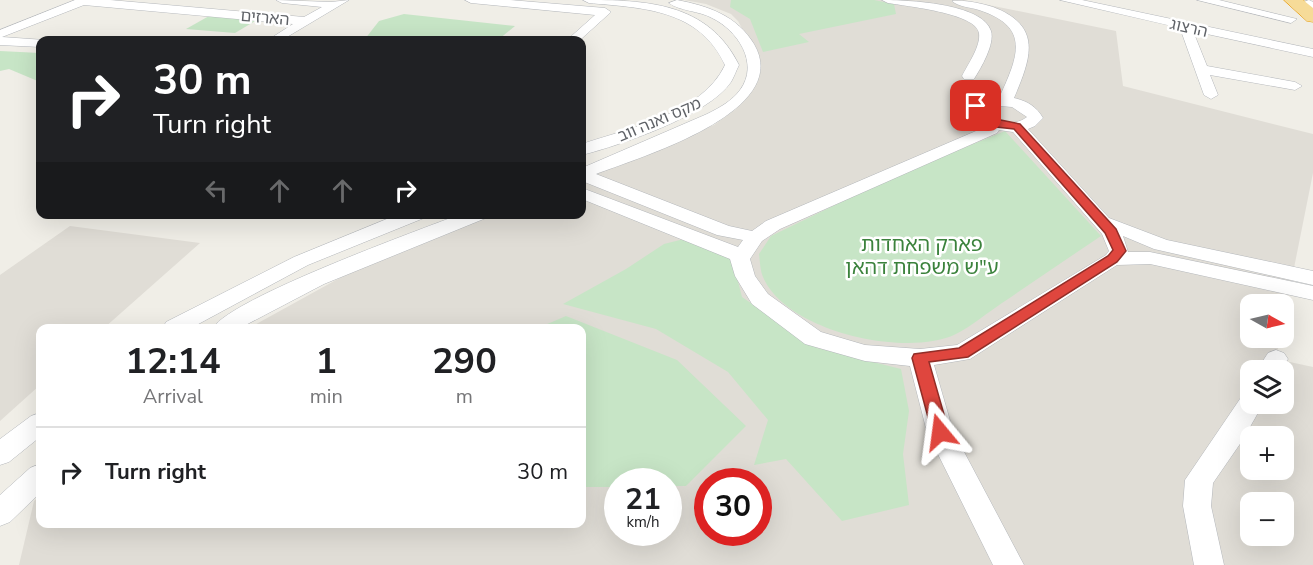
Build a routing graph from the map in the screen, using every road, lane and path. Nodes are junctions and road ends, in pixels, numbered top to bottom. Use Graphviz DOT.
graph roads {
  1 [pos="84,0"];
  2 [pos="282,0"];
  3 [pos="343,0"];
  4 [pos="471,0"];
  5 [pos="589,0"];
  6 [pos="660,0"];
  7 [pos="888,0"];
  8 [pos="953,0"];
  9 [pos="1066,0"];
  10 [pos="1203,0"];
  11 [pos="330,2"];
  12 [pos="1291,19"];
  13 [pos="304,21"];
  14 [pos="1185,26"];
  15 [pos="0,34"];
  16 [pos="280,36"];
  17 [pos="578,36"];
  18 [pos="0,41"];
  19 [pos="36,43"];
  20 [pos="1313,53"];
  21 [pos="1202,69"];
  22 [pos="969,76"];
  23 [pos="1295,86"];
  24 [pos="1211,95"];
  25 [pos="1005,101"];
  26 [pos="991,122"];
  27 [pos="1017,127"];
  28 [pos="586,148"];
  29 [pos="586,173"];
  30 [pos="586,177"];
  31 [pos="586,195"];
  32 [pos="405,219"];
  33 [pos="466,219"];
  34 [pos="1102,221"];
  35 [pos="755,237"];
  36 [pos="742,256"];
  37 [pos="1113,259"];
  38 [pos="1309,289"];
  39 [pos="182,324"];
  40 [pos="231,324"];
  41 [pos="920,358"];
  42 [pos="1245,414"];
  43 [pos="36,426"];
  44 [pos="0,454"];
  45 [pos="36,480"];
  46 [pos="0,513"];
  47 [pos="1009,565"];
  48 [pos="1209,565"];
  1 -- 13 [label="street, הארזים"];
  1 -- 15 [label="street"];
  2 -- 11 [label="street"];
  3 -- 13 [label="street"];
  4 -- 17 [label="street"];
  5 -- 28 [label="street, מקס ואנה ווב"];
  6 -- 29 [label="street, מקס ואנה ווב"];
  7 -- 22 [label="street"];
  8 -- 25 [label="street"];
  9 -- 14 [label="street, הרצוג"];
  10 -- 12 [label="street"];
  11 -- 13 [label="street"];
  13 -- 16 [label="street"];
  14 -- 20 [label="street, הרצוג"];
  14 -- 21 [label="street"];
  18 -- 19 [label="street"];
  21 -- 23 [label="street"];
  21 -- 24 [label="street"];
  25 -- 26 [label="street"];
  25 -- 27 [label="street"];
  26 -- 27 [label="street"];
  26 -- 35 [label="street"];
  27 -- 34 [label="street"];
  30 -- 35 [label="street"];
  31 -- 36 [label="street"];
  32 -- 39 [label="street"];
  33 -- 40 [label="street"];
  34 -- 37 [label="street"];
  34 -- 38 [label="street"];
  35 -- 36 [label="street"];
  36 -- 41 [label="street"];
  37 -- 38 [label="street"];
  37 -- 41 [label="street"];
  41 -- 47 [label="street"];
  42 -- 48 [label="street"];
  43 -- 44 [label="street"];
  45 -- 46 [label="street"];
}
